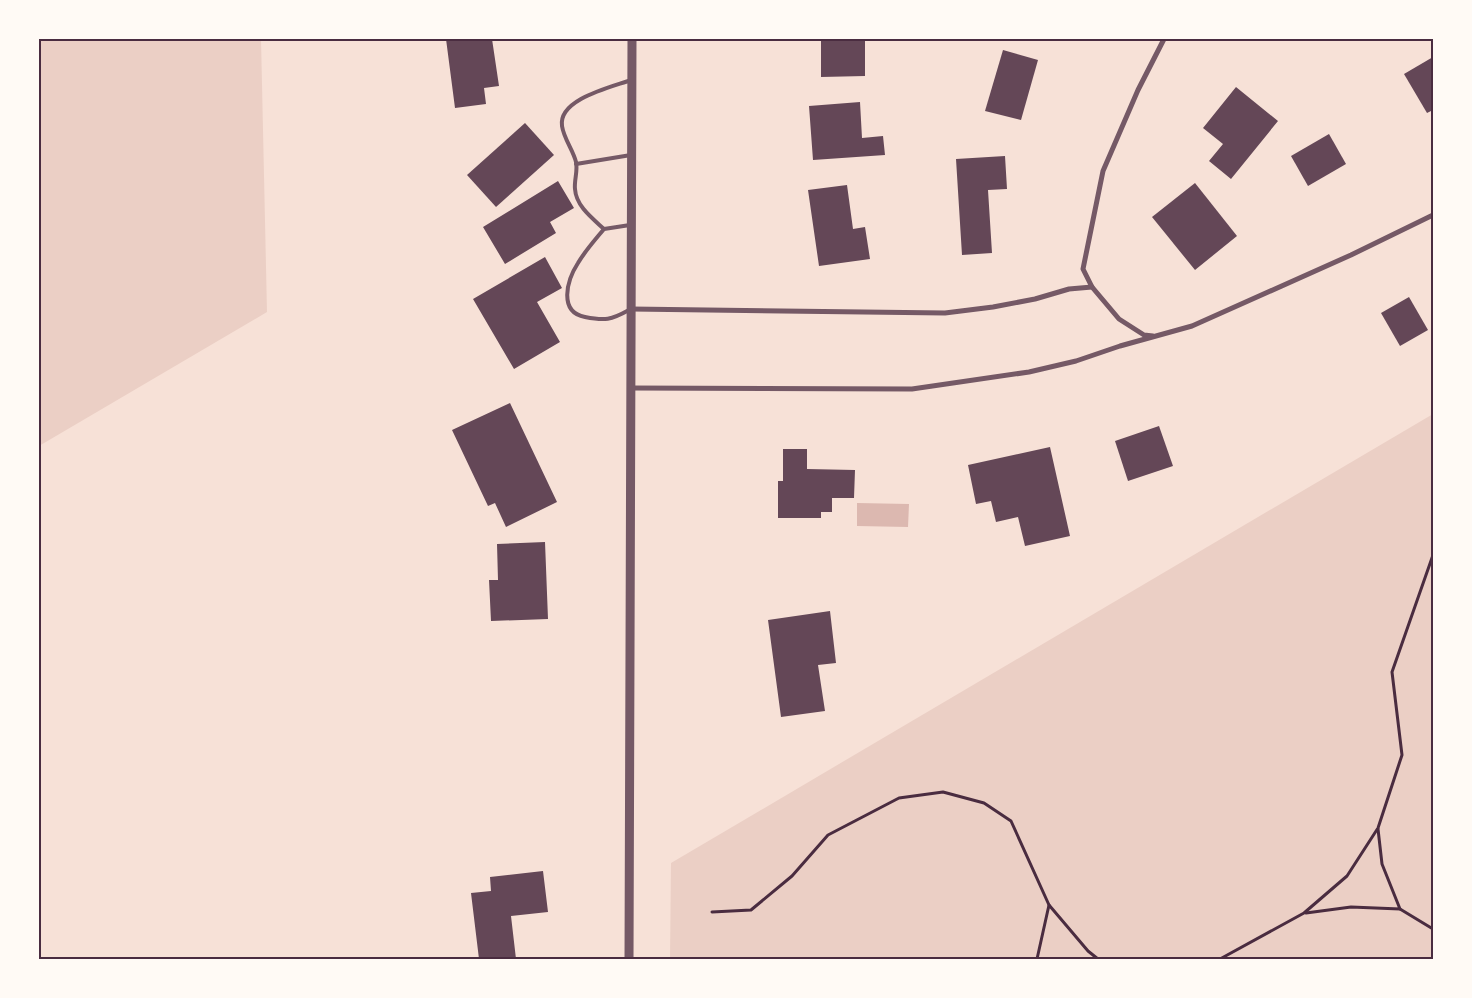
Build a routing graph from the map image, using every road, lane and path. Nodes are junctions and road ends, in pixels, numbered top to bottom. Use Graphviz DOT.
graph roads {
  1 [pos="632,39"];
  2 [pos="1164,39"];
  3 [pos="632,80"];
  4 [pos="632,155"];
  5 [pos="576,164"];
  6 [pos="1433,215"];
  7 [pos="631,225"];
  8 [pos="604,228"];
  9 [pos="1092,287"];
  10 [pos="631,309"];
  11 [pos="1156,336"];
  12 [pos="631,388"];
  13 [pos="1433,555"];
  14 [pos="1378,828"];
  15 [pos="1049,905"];
  16 [pos="1400,909"];
  17 [pos="712,912"];
  18 [pos="1304,913"];
  19 [pos="1433,929"];
  20 [pos="629,959"];
  21 [pos="1037,959"];
  22 [pos="1098,959"];
  23 [pos="1220,959"];
  1 -- 3 [label="street"];
  2 -- 9 [label="street"];
  3 -- 4 [label="street"];
  3 -- 5 [label="lane"];
  4 -- 5 [label="lane"];
  4 -- 7 [label="street"];
  5 -- 8 [label="lane"];
  6 -- 11 [label="street"];
  7 -- 8 [label="lane"];
  7 -- 10 [label="street"];
  8 -- 10 [label="lane"];
  9 -- 10 [label="street"];
  9 -- 11 [label="street"];
  10 -- 12 [label="street"];
  11 -- 12 [label="street"];
  12 -- 20 [label="street"];
  13 -- 14 [label="path"];
  14 -- 16 [label="path"];
  14 -- 18 [label="path"];
  15 -- 17 [label="path"];
  15 -- 21 [label="path"];
  15 -- 22 [label="path"];
  16 -- 18 [label="path"];
  16 -- 19 [label="path"];
  18 -- 23 [label="path"];
}
